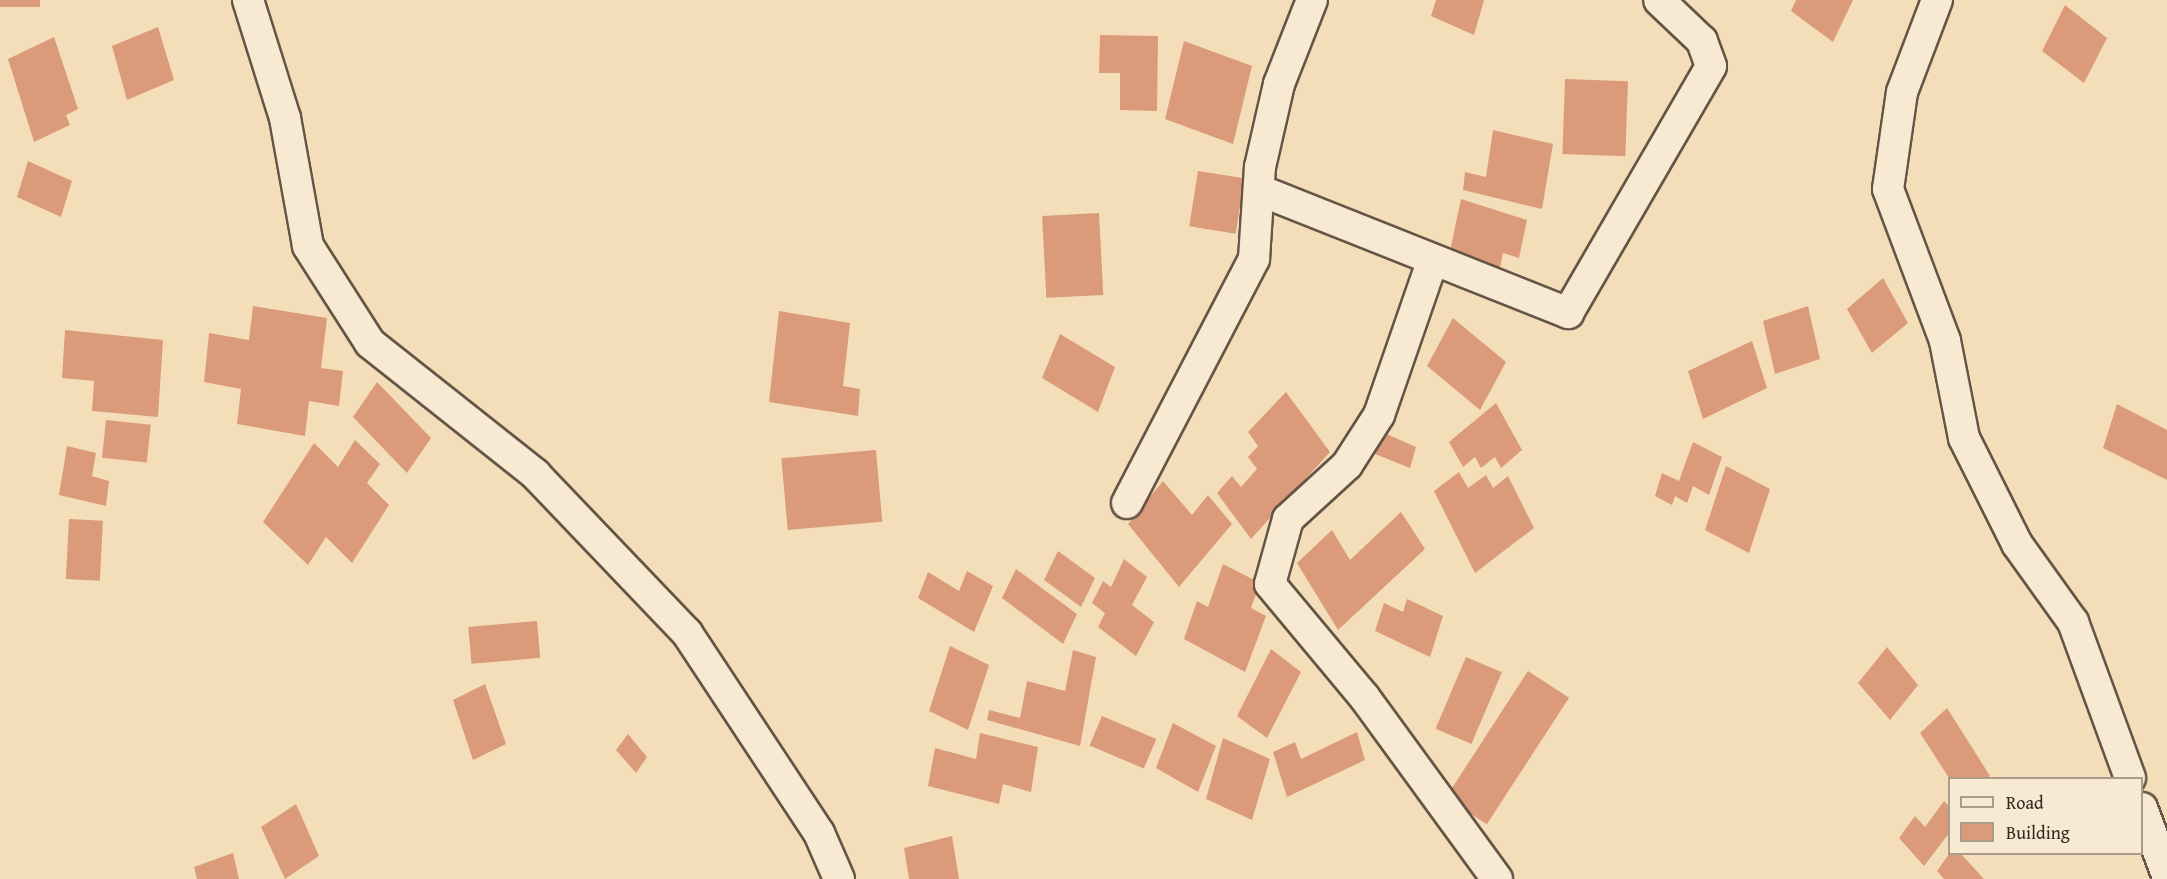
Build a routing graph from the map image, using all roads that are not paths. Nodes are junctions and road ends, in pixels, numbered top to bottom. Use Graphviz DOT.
graph roads {
  1 [pos="248,0"];
  2 [pos="1312,0"];
  3 [pos="1659,0"];
  4 [pos="1937,0"];
  5 [pos="1259,190"];
  6 [pos="1431,262"];
  7 [pos="1126,503"];
  8 [pos="2130,777"];
  9 [pos="2143,811"];
  10 [pos="2167,875"];
  11 [pos="839,879"];
  12 [pos="1497,879"];
  1 -- 11 [label="street"];
  2 -- 5 [label="street"];
  3 -- 6 [label="street"];
  4 -- 8 [label="street"];
  5 -- 6 [label="street"];
  5 -- 7 [label="street"];
  6 -- 12 [label="street"];
  9 -- 10 [label="street"];
}
